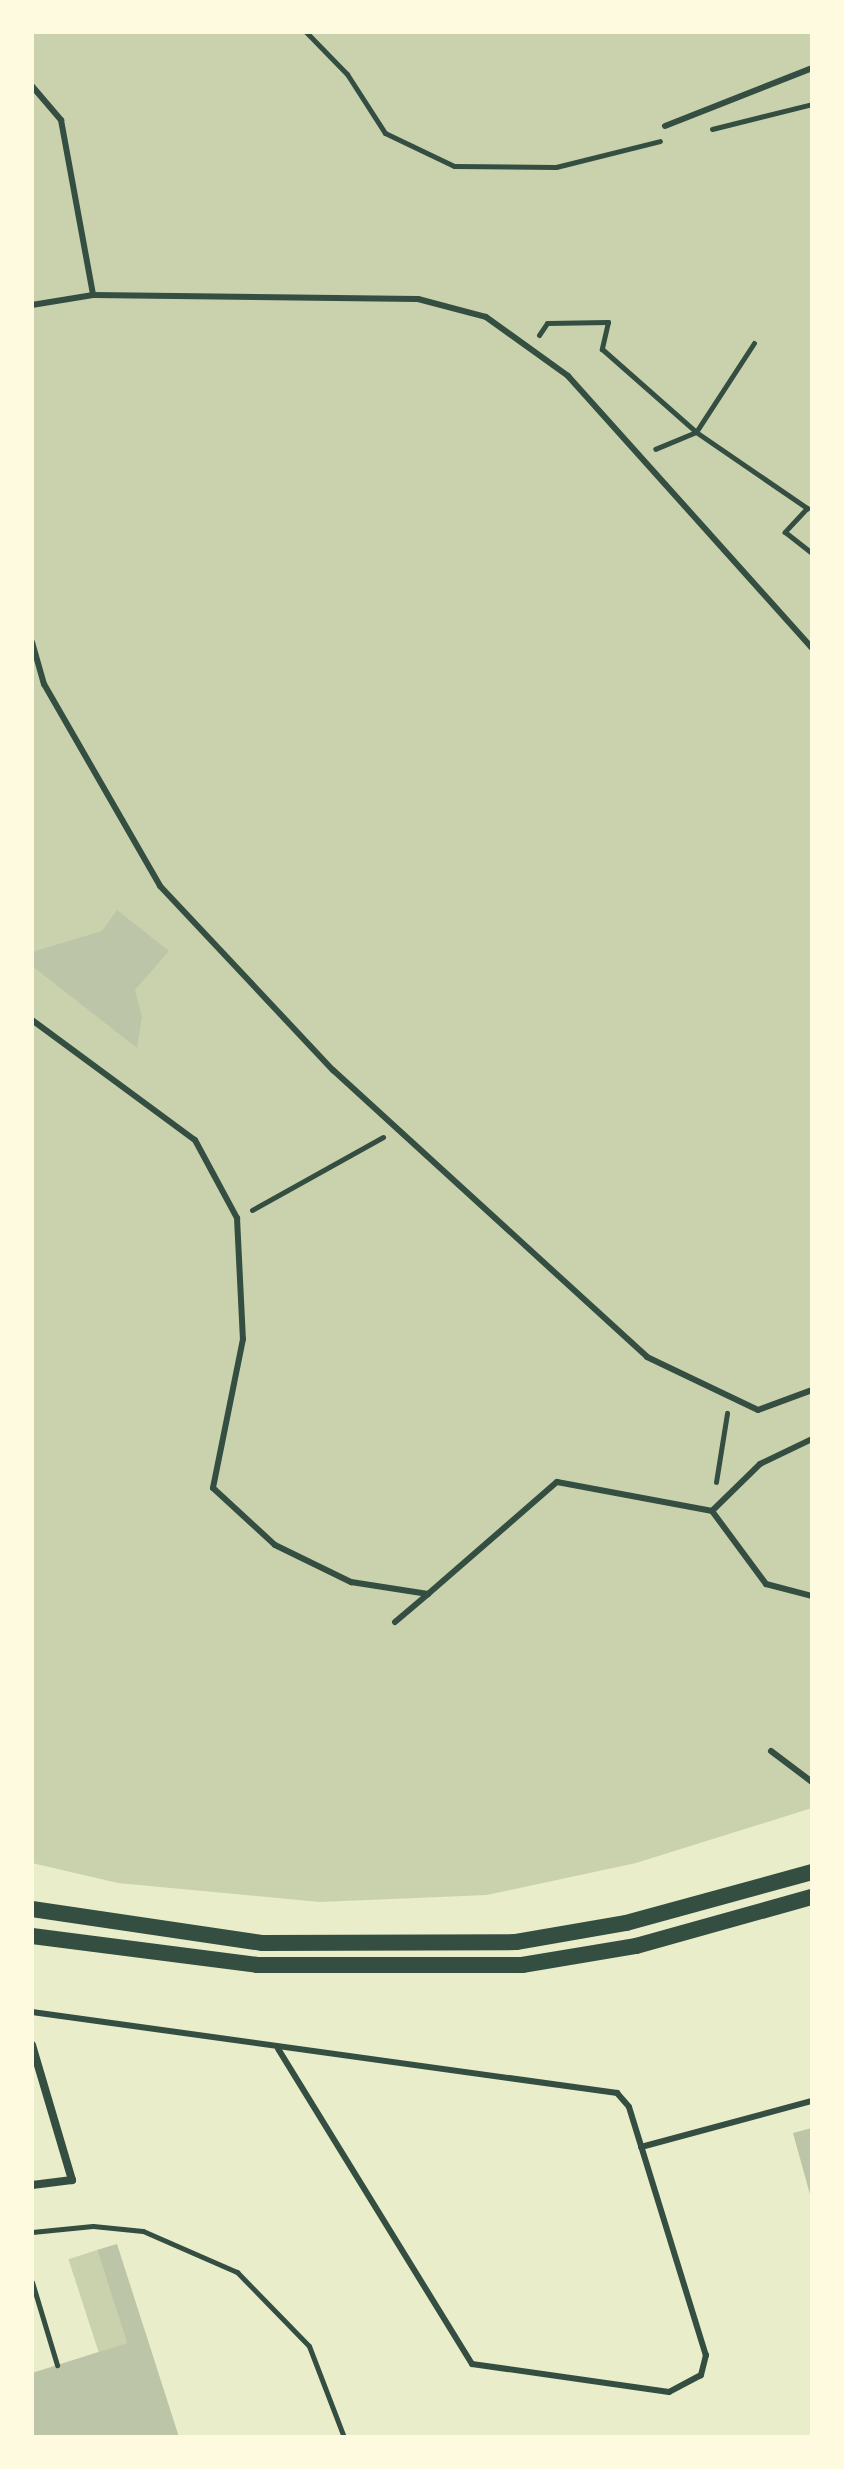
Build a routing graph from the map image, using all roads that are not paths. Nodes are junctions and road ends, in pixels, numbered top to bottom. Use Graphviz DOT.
graph roads {
  1 [pos="812,68"];
  2 [pos="32,86"];
  3 [pos="665,126"];
  4 [pos="93,295"];
  5 [pos="32,305"];
  6 [pos="32,642"];
  7 [pos="812,648"];
  8 [pos="32,1020"];
  9 [pos="812,1390"];
  10 [pos="812,1439"];
  11 [pos="712,1511"];
  12 [pos="428,1594"];
  13 [pos="812,1596"];
  14 [pos="395,1622"];
  15 [pos="771,1751"];
  16 [pos="812,1782"];
  17 [pos="812,1872"];
  18 [pos="812,1897"];
  19 [pos="32,1909"];
  20 [pos="32,1936"];
  21 [pos="32,2012"];
  22 [pos="32,2045"];
  23 [pos="278,2049"];
  24 [pos="812,2101"];
  25 [pos="641,2147"];
  26 [pos="32,2185"];
  1 -- 3 [label="lane"];
  2 -- 4 [label="lane"];
  4 -- 5 [label="lane"];
  4 -- 7 [label="lane"];
  6 -- 9 [label="lane"];
  8 -- 12 [label="lane"];
  10 -- 11 [label="lane"];
  11 -- 12 [label="lane"];
  11 -- 13 [label="lane"];
  12 -- 14 [label="lane"];
  15 -- 16 [label="lane"];
  17 -- 19 [label="main road"];
  18 -- 20 [label="main road"];
  21 -- 23 [label="lane"];
  22 -- 26 [label="street"];
  23 -- 25 [label="lane"];
  23 -- 25 [label="lane"];
  24 -- 25 [label="lane"];
}
